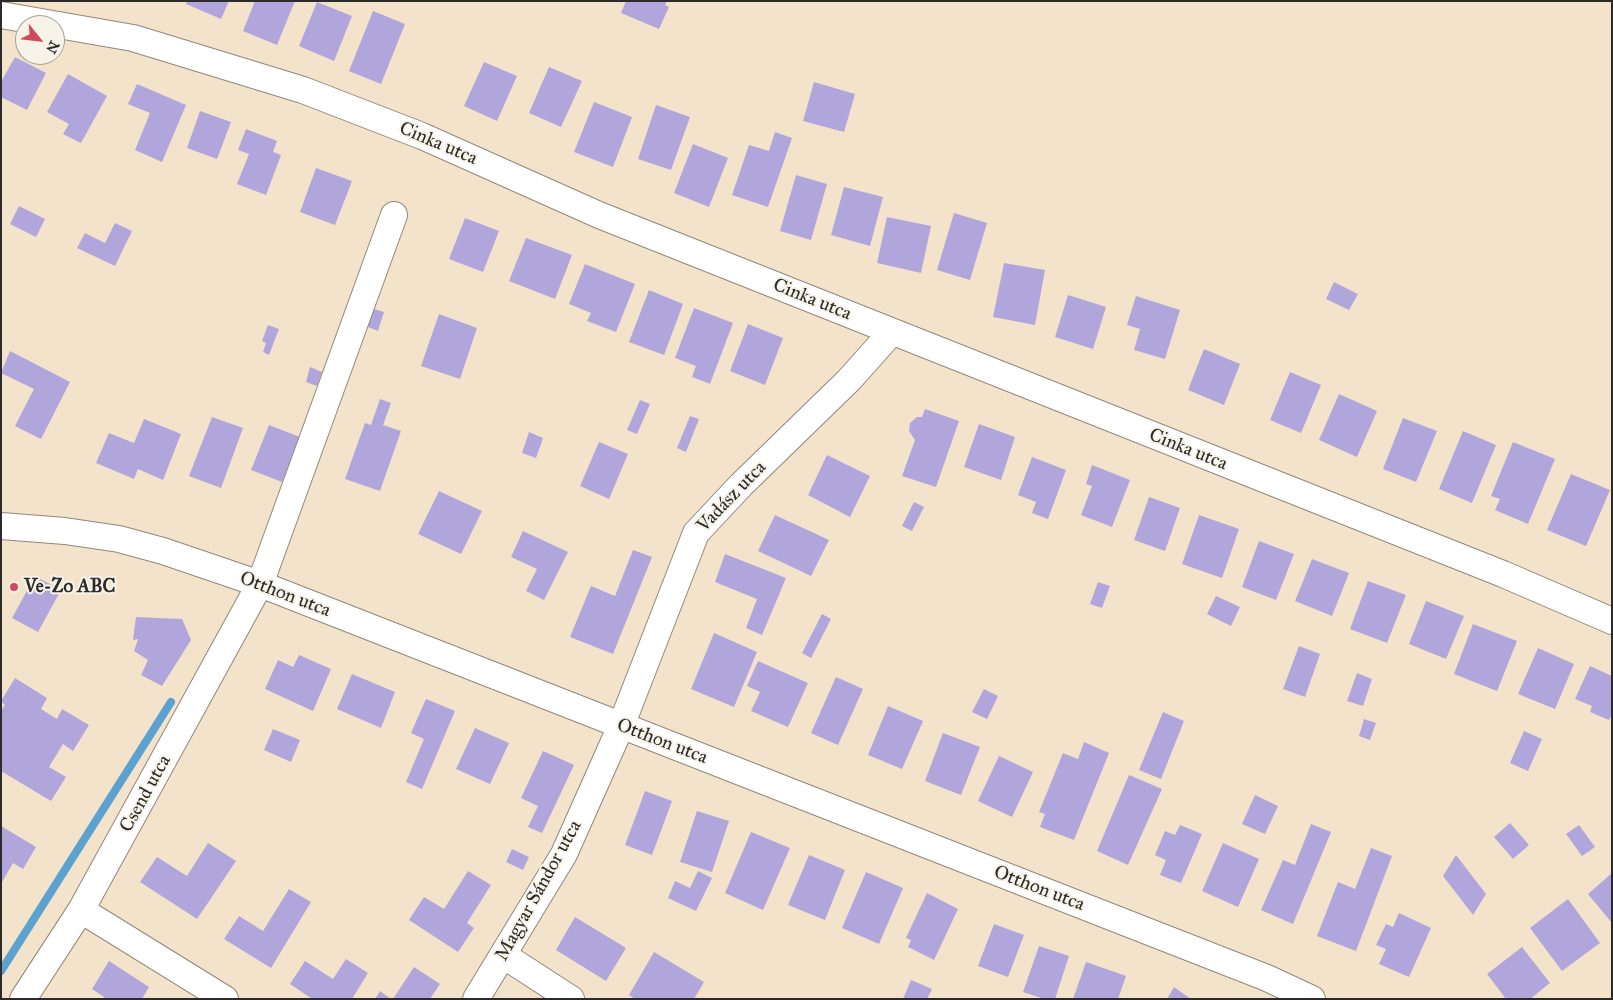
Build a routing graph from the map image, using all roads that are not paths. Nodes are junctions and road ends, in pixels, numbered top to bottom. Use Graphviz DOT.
graph roads {
  1 [pos="1,15"];
  2 [pos="394,214"];
  3 [pos="891,333"];
  4 [pos="1,526"];
  5 [pos="260,584"];
  6 [pos="1612,621"];
  7 [pos="621,726"];
  8 [pos="82,910"];
  9 [pos="503,955"];
  10 [pos="23,999"];
  11 [pos="225,999"];
  12 [pos="476,999"];
  13 [pos="571,999"];
  14 [pos="1312,999"];
  1 -- 3 [label="street, Cinka utca"];
  2 -- 5 [label="street, Csend utca"];
  3 -- 6 [label="street, Cinka utca"];
  3 -- 7 [label="street, Vadász utca"];
  4 -- 5 [label="street, Otthon utca"];
  5 -- 7 [label="street, Otthon utca"];
  5 -- 8 [label="street, Csend utca"];
  7 -- 9 [label="street, Magyar Sándor utca"];
  7 -- 14 [label="street, Otthon utca"];
  8 -- 10 [label="street, Csend utca"];
  8 -- 11 [label="street"];
  9 -- 12 [label="street, Magyar Sándor utca"];
  9 -- 13 [label="street"];
}
